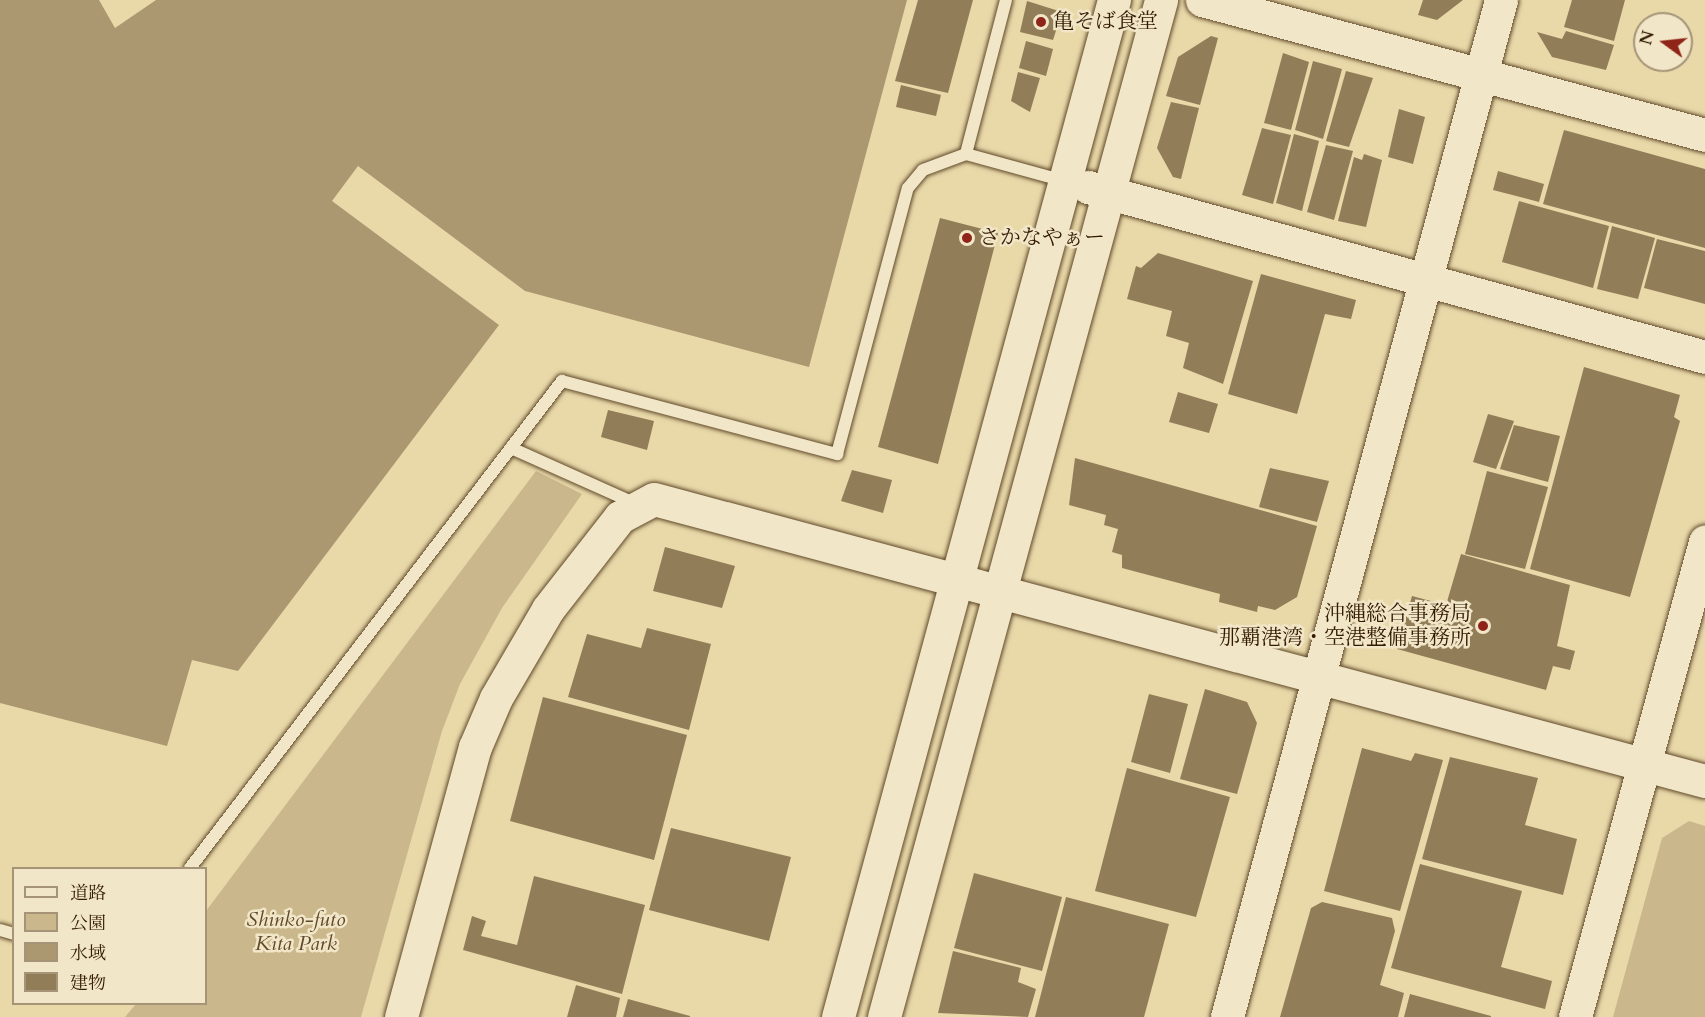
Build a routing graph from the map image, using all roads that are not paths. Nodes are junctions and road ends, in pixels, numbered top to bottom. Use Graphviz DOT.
graph roads {
  1 [pos="1006,0"];
  2 [pos="1114,0"];
  3 [pos="1161,0"];
  4 [pos="1202,0"];
  5 [pos="1501,0"];
  6 [pos="1481,75"];
  7 [pos="1705,135"];
  8 [pos="966,154"];
  9 [pos="1065,181"];
  10 [pos="1108,194"];
  11 [pos="1426,282"];
  12 [pos="1705,357"];
  13 [pos="511,448"];
  14 [pos="637,504"];
  15 [pos="1705,541"];
  16 [pos="958,580"];
  17 [pos="1000,592"];
  18 [pos="1319,677"];
  19 [pos="1644,764"];
  20 [pos="1705,781"];
  21 [pos="191,867"];
  22 [pos="401,1017"];
  23 [pos="838,1017"];
  24 [pos="884,1017"];
  25 [pos="1227,1017"];
  26 [pos="1575,1017"];
  1 -- 8 [label="lane"];
  2 -- 9 [label="street"];
  3 -- 10 [label="street"];
  4 -- 6 [label="street"];
  5 -- 6 [label="street"];
  6 -- 7 [label="street"];
  6 -- 11 [label="street"];
  8 -- 9 [label="lane"];
  8 -- 13 [label="lane"];
  9 -- 10 [label="street"];
  9 -- 16 [label="street"];
  10 -- 11 [label="street"];
  10 -- 17 [label="street"];
  11 -- 12 [label="street"];
  11 -- 18 [label="street"];
  13 -- 14 [label="lane"];
  13 -- 21 [label="lane"];
  14 -- 16 [label="street"];
  14 -- 22 [label="street"];
  15 -- 19 [label="street"];
  16 -- 17 [label="street"];
  16 -- 23 [label="street"];
  17 -- 18 [label="street"];
  17 -- 24 [label="street"];
  18 -- 19 [label="street"];
  18 -- 25 [label="street"];
  19 -- 20 [label="street"];
  19 -- 26 [label="street"];
}
